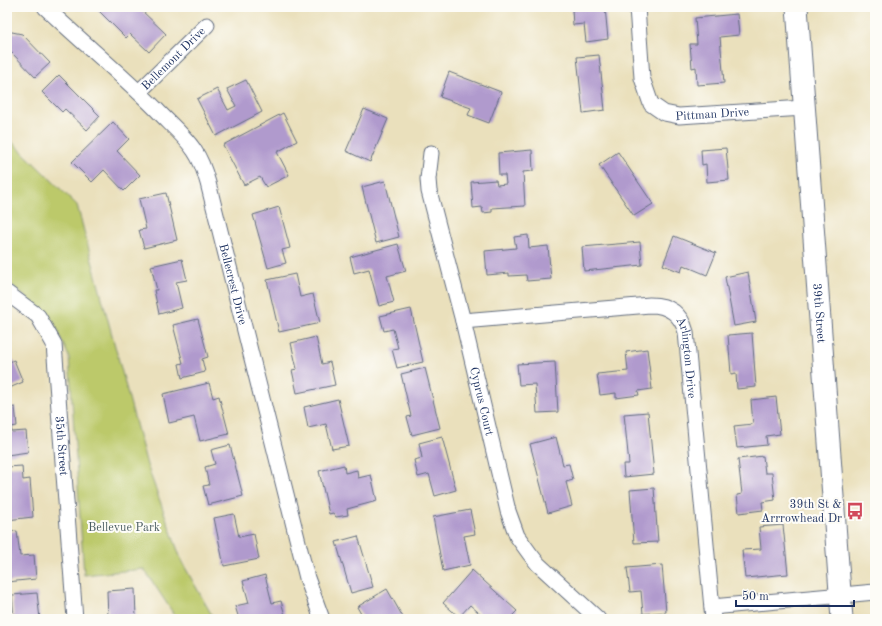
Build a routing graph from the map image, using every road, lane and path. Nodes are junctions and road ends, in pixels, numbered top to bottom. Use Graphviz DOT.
graph roads {
  1 [pos="45,7"];
  2 [pos="637,7"];
  3 [pos="797,7"];
  4 [pos="207,25"];
  5 [pos="139,92"];
  6 [pos="804,108"];
  7 [pos="432,153"];
  8 [pos="7,293"];
  9 [pos="463,321"];
  10 [pos="875,592"];
  11 [pos="840,595"];
  12 [pos="712,613"];
  13 [pos="75,619"];
  14 [pos="322,619"];
  15 [pos="598,619"];
  16 [pos="842,619"];
  1 -- 5 [label="street, Bellecrest Drive"];
  2 -- 6 [label="street, Pittman Drive"];
  3 -- 6 [label="main road, 39th Street"];
  4 -- 5 [label="street, Bellemont Drive"];
  5 -- 14 [label="street, Bellecrest Drive"];
  6 -- 11 [label="main road, 39th Street"];
  7 -- 9 [label="street, Cyprus Court"];
  8 -- 13 [label="street, 35th Street"];
  9 -- 12 [label="street, Arlington Drive"];
  9 -- 15 [label="street, Cyprus Court"];
  10 -- 11 [label="street"];
  11 -- 12 [label="street"];
  11 -- 16 [label="main road, 39th Street"];
}
